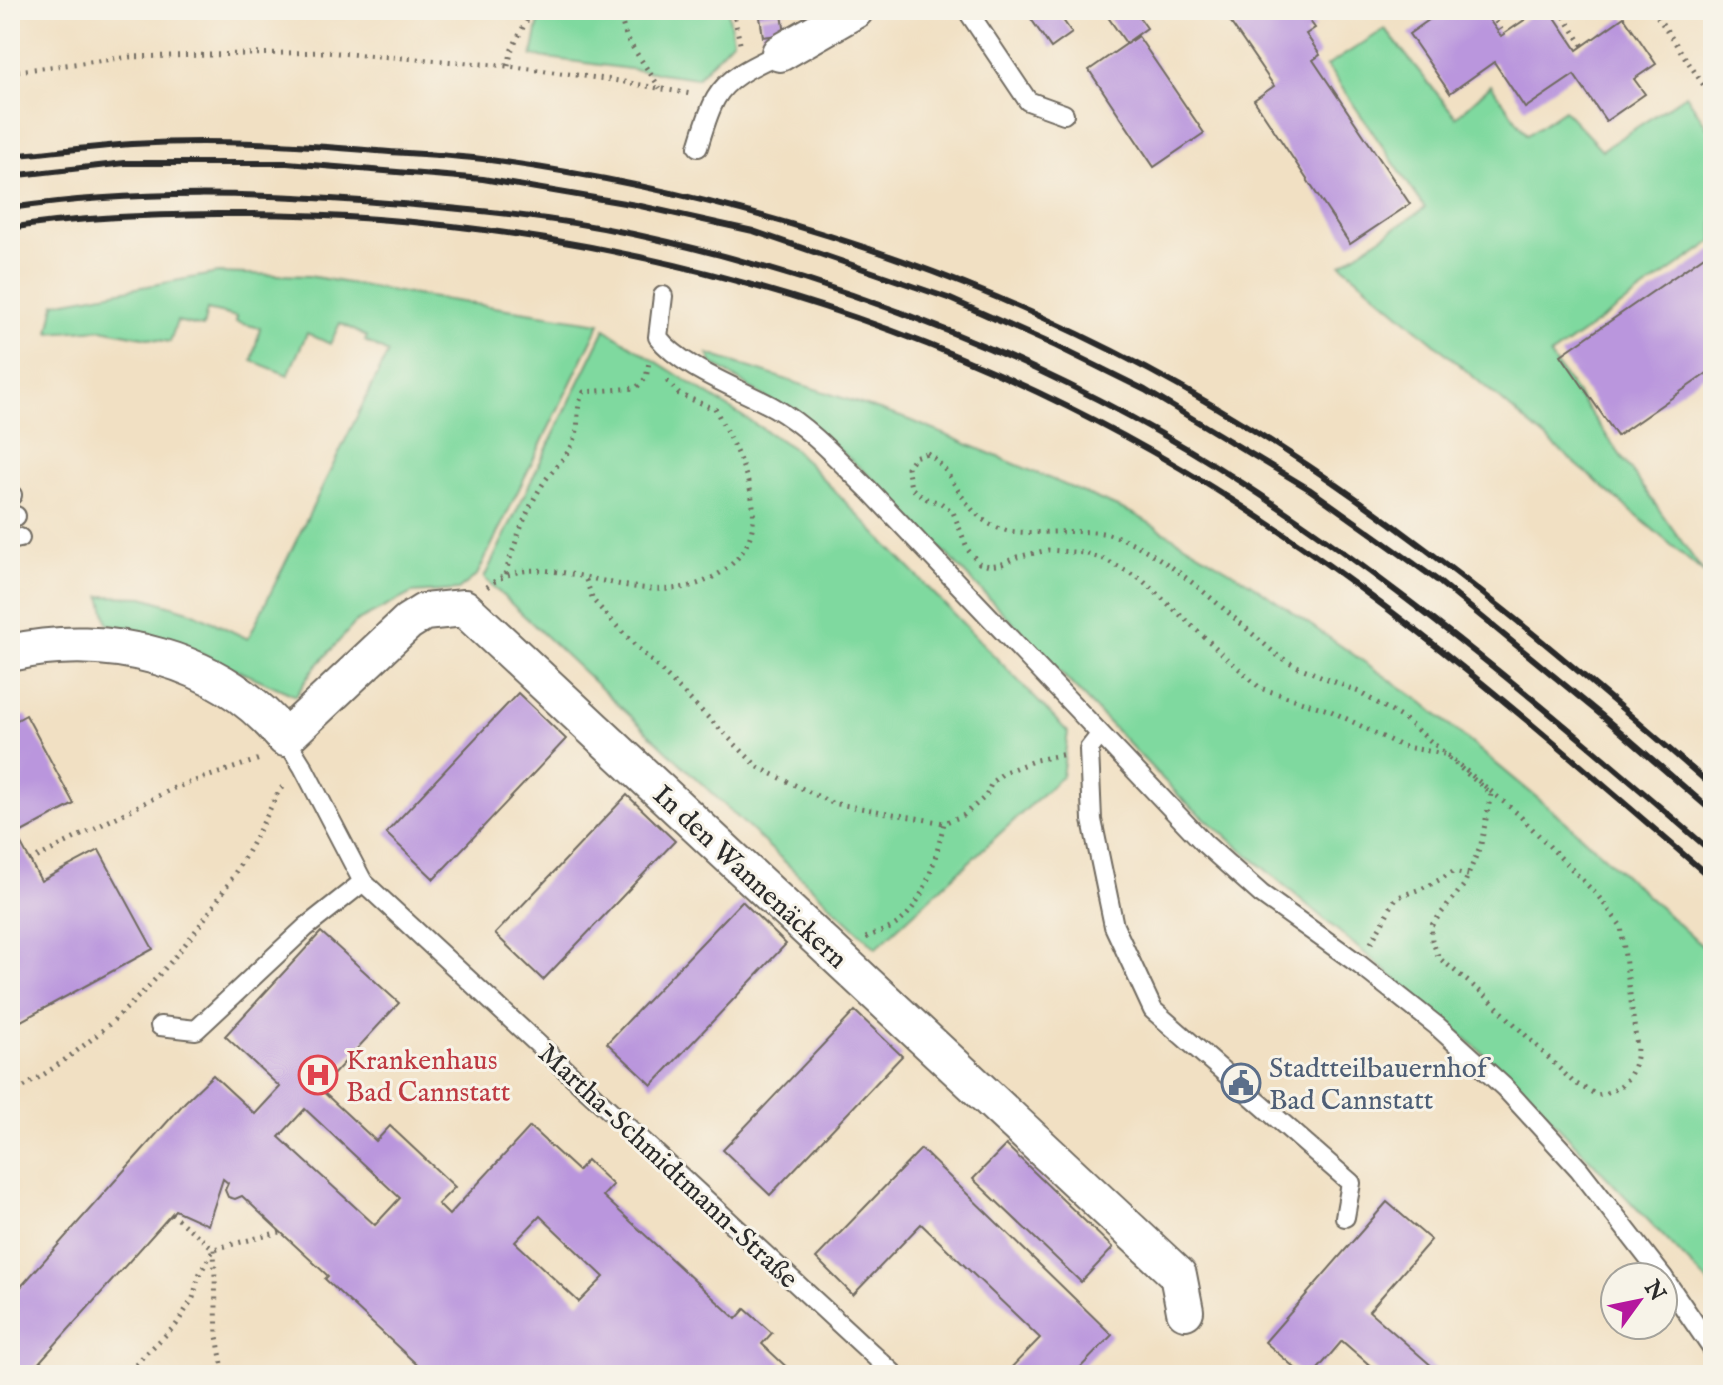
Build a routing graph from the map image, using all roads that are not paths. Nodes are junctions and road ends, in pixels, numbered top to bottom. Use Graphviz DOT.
graph roads {
  1 [pos="855,10"];
  2 [pos="967,10"];
  3 [pos="765,61"];
  4 [pos="1064,114"];
  5 [pos="698,147"];
  6 [pos="663,296"];
  7 [pos="10,653"];
  8 [pos="1095,742"];
  9 [pos="273,748"];
  10 [pos="363,882"];
  11 [pos="160,1026"];
  12 [pos="1345,1217"];
  13 [pos="1651,1261"];
  14 [pos="1679,1300"];
  15 [pos="1185,1311"];
  16 [pos="1713,1350"];
  17 [pos="895,1375"];
  1 -- 3 [label="street"];
  2 -- 4 [label="lane"];
  3 -- 5 [label="lane"];
  6 -- 8 [label="lane"];
  7 -- 9 [label="street, Martha-Schmidtmann-Straße"];
  8 -- 12 [label="lane"];
  8 -- 13 [label="lane"];
  9 -- 10 [label="lane, Martha-Schmidtmann-Straße"];
  9 -- 15 [label="street, In den Wannenäckern"];
  10 -- 11 [label="lane"];
  10 -- 17 [label="lane, Martha-Schmidtmann-Straße"];
  14 -- 16 [label="lane"];
}
